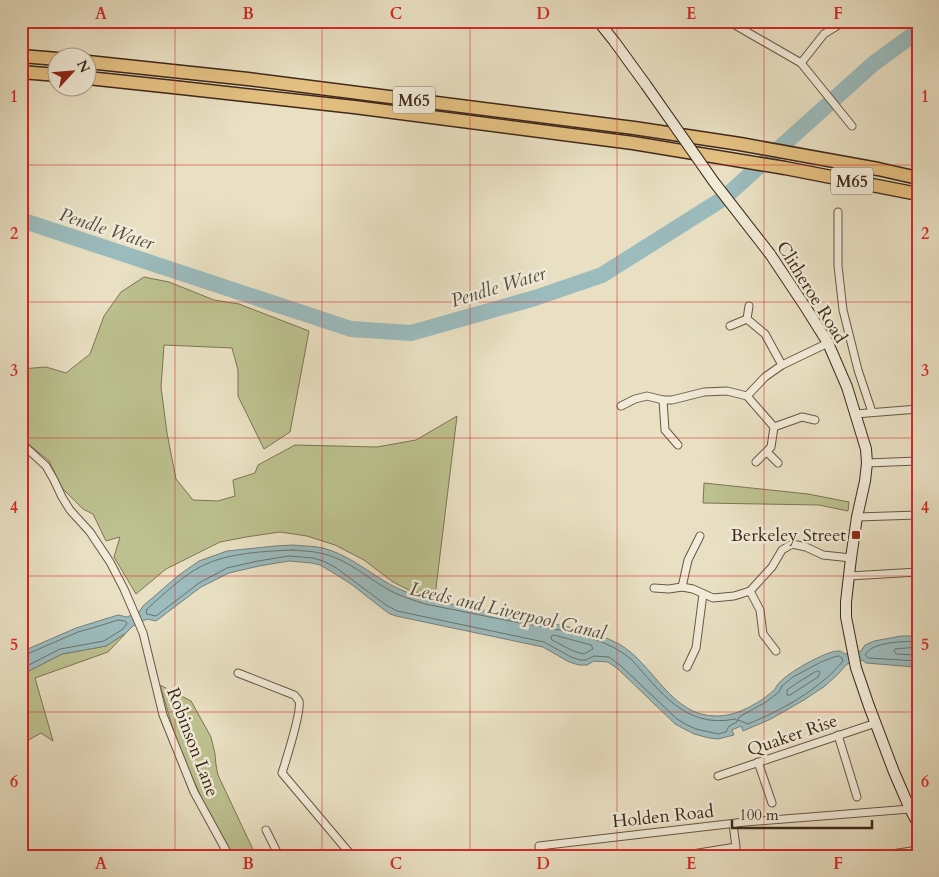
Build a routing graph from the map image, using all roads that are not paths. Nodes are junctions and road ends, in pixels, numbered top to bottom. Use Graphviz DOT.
graph roads {
  1 [pos="615,21"];
  2 [pos="728,21"];
  3 [pos="845,21"];
  4 [pos="601,25"];
  5 [pos="21,56"];
  6 [pos="48,58"];
  7 [pos="98,63"];
  8 [pos="801,63"];
  9 [pos="21,72"];
  10 [pos="48,75"];
  11 [pos="98,79"];
  12 [pos="852,126"];
  13 [pos="918,178"];
  14 [pos="918,194"];
  15 [pos="838,212"];
  16 [pos="750,306"];
  17 [pos="747,319"];
  18 [pos="730,326"];
  19 [pos="828,343"];
  20 [pos="782,365"];
  21 [pos="747,396"];
  22 [pos="663,400"];
  23 [pos="621,406"];
  24 [pos="918,409"];
  25 [pos="872,412"];
  26 [pos="856,414"];
  27 [pos="815,420"];
  28 [pos="774,427"];
  29 [pos="21,443"];
  30 [pos="678,445"];
  31 [pos="767,452"];
  32 [pos="918,461"];
  33 [pos="756,462"];
  34 [pos="778,463"];
  35 [pos="867,463"];
  36 [pos="918,515"];
  37 [pos="857,517"];
  38 [pos="700,536"];
  39 [pos="851,558"];
  40 [pos="918,572"];
  41 [pos="849,576"];
  42 [pos="682,587"];
  43 [pos="654,588"];
  44 [pos="750,591"];
  45 [pos="704,594"];
  46 [pos="776,651"];
  47 [pos="686,667"];
  48 [pos="238,673"];
  49 [pos="876,722"];
  50 [pos="838,735"];
  51 [pos="758,762"];
  52 [pos="718,776"];
  53 [pos="857,797"];
  54 [pos="772,803"];
  55 [pos="910,809"];
  56 [pos="733,824"];
  57 [pos="918,824"];
  58 [pos="266,830"];
  59 [pos="918,850"];
  60 [pos="229,856"];
  61 [pos="279,856"];
  62 [pos="352,856"];
  63 [pos="540,856"];
  64 [pos="680,856"];
  65 [pos="879,856"];
  1 -- 4 [label="street"];
  2 -- 8 [label="street"];
  3 -- 8 [label="street"];
  4 -- 19 [label="main road, Clitheroe Road, bridge"];
  5 -- 6 [label="highway"];
  7 -- 13 [label="highway, M65"];
  8 -- 12 [label="street"];
  9 -- 10 [label="highway"];
  11 -- 14 [label="highway, M65"];
  15 -- 25 [label="street, Clitheroe Road"];
  16 -- 17 [label="street"];
  17 -- 18 [label="street"];
  17 -- 20 [label="street"];
  19 -- 20 [label="street"];
  19 -- 26 [label="main road, Clitheroe Road"];
  20 -- 21 [label="street"];
  21 -- 22 [label="street"];
  21 -- 28 [label="street"];
  22 -- 23 [label="street"];
  22 -- 30 [label="street"];
  24 -- 25 [label="street"];
  25 -- 26 [label="street"];
  26 -- 35 [label="main road, Clitheroe Road"];
  27 -- 28 [label="street"];
  28 -- 31 [label="street"];
  29 -- 60 [label="street, Robinson Lane"];
  31 -- 33 [label="street"];
  31 -- 34 [label="street"];
  32 -- 35 [label="street"];
  35 -- 37 [label="main road, Clitheroe Road"];
  36 -- 37 [label="street"];
  37 -- 39 [label="main road, Clitheroe Road"];
  38 -- 42 [label="street"];
  39 -- 41 [label="main road, Clitheroe Road"];
  39 -- 44 [label="street"];
  40 -- 41 [label="street"];
  41 -- 49 [label="main road, Clitheroe Road"];
  42 -- 43 [label="street"];
  42 -- 45 [label="street"];
  44 -- 45 [label="street"];
  44 -- 46 [label="street"];
  45 -- 47 [label="street"];
  48 -- 62 [label="street"];
  49 -- 50 [label="street, Quaker Rise"];
  49 -- 55 [label="main road, Clitheroe Road"];
  50 -- 51 [label="street, Quaker Rise"];
  50 -- 53 [label="street"];
  51 -- 52 [label="street, Quaker Rise"];
  51 -- 54 [label="street"];
  55 -- 56 [label="street, Holden Road"];
  55 -- 57 [label="main road, Clitheroe Road"];
  56 -- 63 [label="street, Holden Road"];
  56 -- 64 [label="street"];
  58 -- 61 [label="street"];
  59 -- 65 [label="street"];
}
